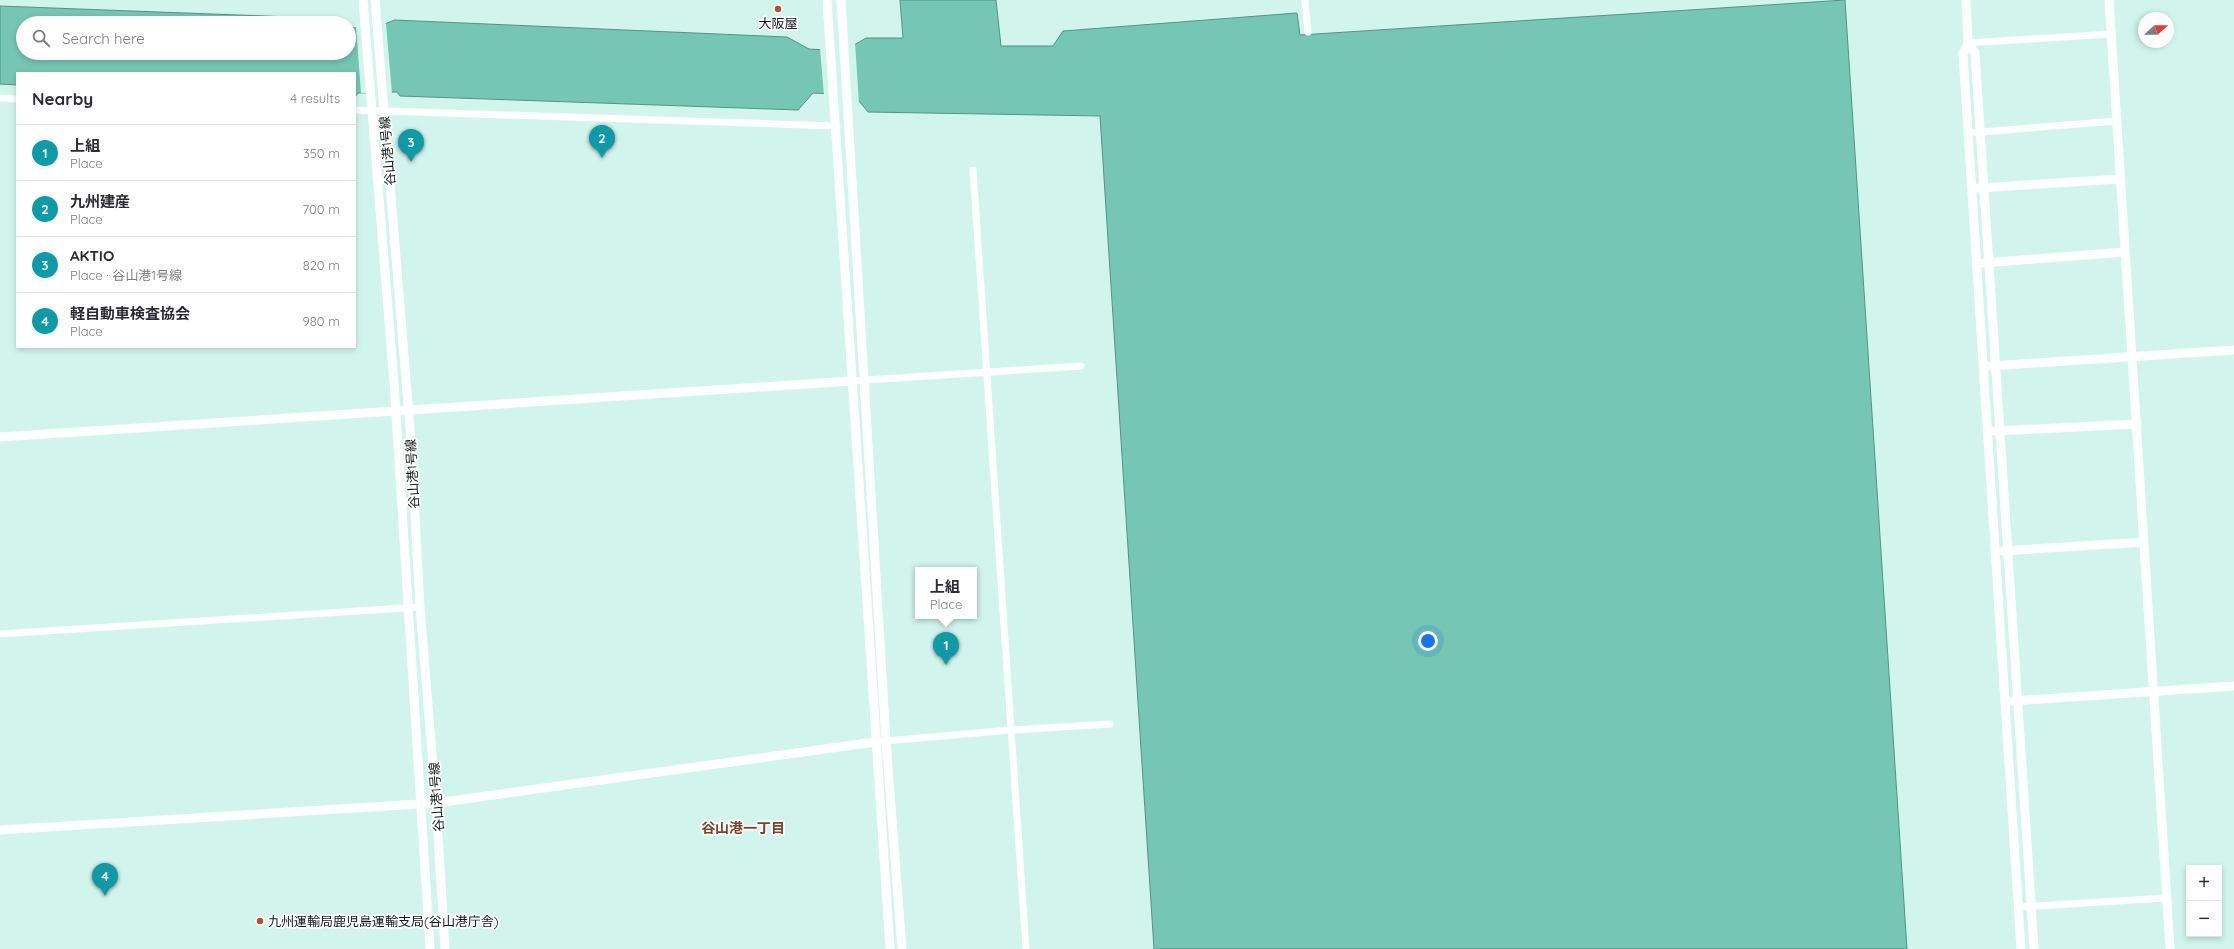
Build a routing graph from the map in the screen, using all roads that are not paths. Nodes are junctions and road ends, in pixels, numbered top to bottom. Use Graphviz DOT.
graph roads {
  1 [pos="363,0"];
  2 [pos="375,0"];
  3 [pos="828,0"];
  4 [pos="841,0"];
  5 [pos="1305,0"];
  6 [pos="1966,0"];
  7 [pos="2109,0"];
  8 [pos="1308,32"];
  9 [pos="2111,34"];
  10 [pos="1968,42"];
  11 [pos="0,98"];
  12 [pos="16,99"];
  13 [pos="356,110"];
  14 [pos="371,111"];
  15 [pos="384,111"];
  16 [pos="2117,122"];
  17 [pos="837,126"];
  18 [pos="1968,132"];
  19 [pos="1980,132"];
  20 [pos="973,170"];
  21 [pos="2120,179"];
  22 [pos="1984,188"];
  23 [pos="1972,189"];
  24 [pos="2125,252"];
  25 [pos="1989,262"];
  26 [pos="1976,263"];
  27 [pos="2234,350"];
  28 [pos="2132,357"];
  29 [pos="1081,366"];
  30 [pos="1983,366"];
  31 [pos="1996,366"];
  32 [pos="987,372"];
  33 [pos="865,380"];
  34 [pos="852,381"];
  35 [pos="408,410"];
  36 [pos="395,412"];
  37 [pos="2137,424"];
  38 [pos="1988,431"];
  39 [pos="2000,431"];
  40 [pos="0,437"];
  41 [pos="2144,542"];
  42 [pos="2008,551"];
  43 [pos="1996,552"];
  44 [pos="420,607"];
  45 [pos="408,608"];
  46 [pos="0,634"];
  47 [pos="2234,686"];
  48 [pos="2154,691"];
  49 [pos="2018,700"];
  50 [pos="2005,701"];
  51 [pos="1110,724"];
  52 [pos="1011,730"];
  53 [pos="886,740"];
  54 [pos="875,742"];
  55 [pos="436,803"];
  56 [pos="421,804"];
  57 [pos="0,830"];
  58 [pos="2166,898"];
  59 [pos="2018,907"];
  60 [pos="2031,907"];
  61 [pos="430,949"];
  62 [pos="445,949"];
  63 [pos="890,949"];
  64 [pos="902,949"];
  65 [pos="1026,949"];
  66 [pos="2021,949"];
  67 [pos="2034,949"];
  68 [pos="2170,949"];
  1 -- 14 [label="street, 谷山港1号線"];
  2 -- 15 [label="street, 谷山港1号線"];
  3 -- 17 [label="street"];
  4 -- 33 [label="street"];
  5 -- 8 [label="street"];
  6 -- 10 [label="street"];
  7 -- 9 [label="street"];
  9 -- 10 [label="street"];
  9 -- 16 [label="street"];
  10 -- 18 [label="street"];
  10 -- 19 [label="street"];
  11 -- 12 [label="street"];
  13 -- 14 [label="street"];
  14 -- 15 [label="street"];
  14 -- 36 [label="street, 谷山港1号線"];
  15 -- 17 [label="street"];
  15 -- 35 [label="street, 谷山港1号線"];
  16 -- 19 [label="street"];
  16 -- 21 [label="street"];
  17 -- 34 [label="street"];
  18 -- 19 [label="street"];
  18 -- 23 [label="street"];
  19 -- 22 [label="street"];
  20 -- 32 [label="street"];
  21 -- 22 [label="street"];
  21 -- 24 [label="street"];
  22 -- 23 [label="street"];
  22 -- 25 [label="street"];
  23 -- 26 [label="street"];
  24 -- 25 [label="street"];
  24 -- 28 [label="street"];
  25 -- 26 [label="street"];
  25 -- 31 [label="street"];
  26 -- 30 [label="street"];
  27 -- 28 [label="street"];
  28 -- 31 [label="street"];
  28 -- 37 [label="street"];
  29 -- 32 [label="street"];
  30 -- 31 [label="street"];
  30 -- 38 [label="street"];
  31 -- 39 [label="street"];
  32 -- 33 [label="street"];
  32 -- 52 [label="street"];
  33 -- 34 [label="street"];
  33 -- 53 [label="street"];
  34 -- 35 [label="street"];
  34 -- 54 [label="street"];
  35 -- 36 [label="street"];
  35 -- 44 [label="street, 谷山港1号線"];
  36 -- 40 [label="street"];
  36 -- 45 [label="street, 谷山港1号線"];
  37 -- 39 [label="street"];
  37 -- 41 [label="street"];
  38 -- 39 [label="street"];
  38 -- 43 [label="street"];
  39 -- 42 [label="street"];
  41 -- 42 [label="street"];
  41 -- 48 [label="street"];
  42 -- 43 [label="street"];
  42 -- 49 [label="street"];
  43 -- 50 [label="street"];
  44 -- 45 [label="street"];
  44 -- 55 [label="street, 谷山港1号線"];
  45 -- 46 [label="street"];
  45 -- 56 [label="street, 谷山港1号線"];
  47 -- 48 [label="street"];
  48 -- 49 [label="street"];
  48 -- 58 [label="street"];
  49 -- 50 [label="street"];
  49 -- 60 [label="street"];
  50 -- 59 [label="street"];
  51 -- 52 [label="street"];
  52 -- 53 [label="street"];
  52 -- 65 [label="street"];
  53 -- 54 [label="street"];
  53 -- 64 [label="street"];
  54 -- 55 [label="street"];
  54 -- 63 [label="street"];
  55 -- 56 [label="street"];
  55 -- 62 [label="street, 谷山港1号線"];
  56 -- 57 [label="street"];
  56 -- 61 [label="street, 谷山港1号線"];
  58 -- 60 [label="street"];
  58 -- 68 [label="street"];
  59 -- 60 [label="street"];
  59 -- 66 [label="street"];
  60 -- 67 [label="street"];
}
